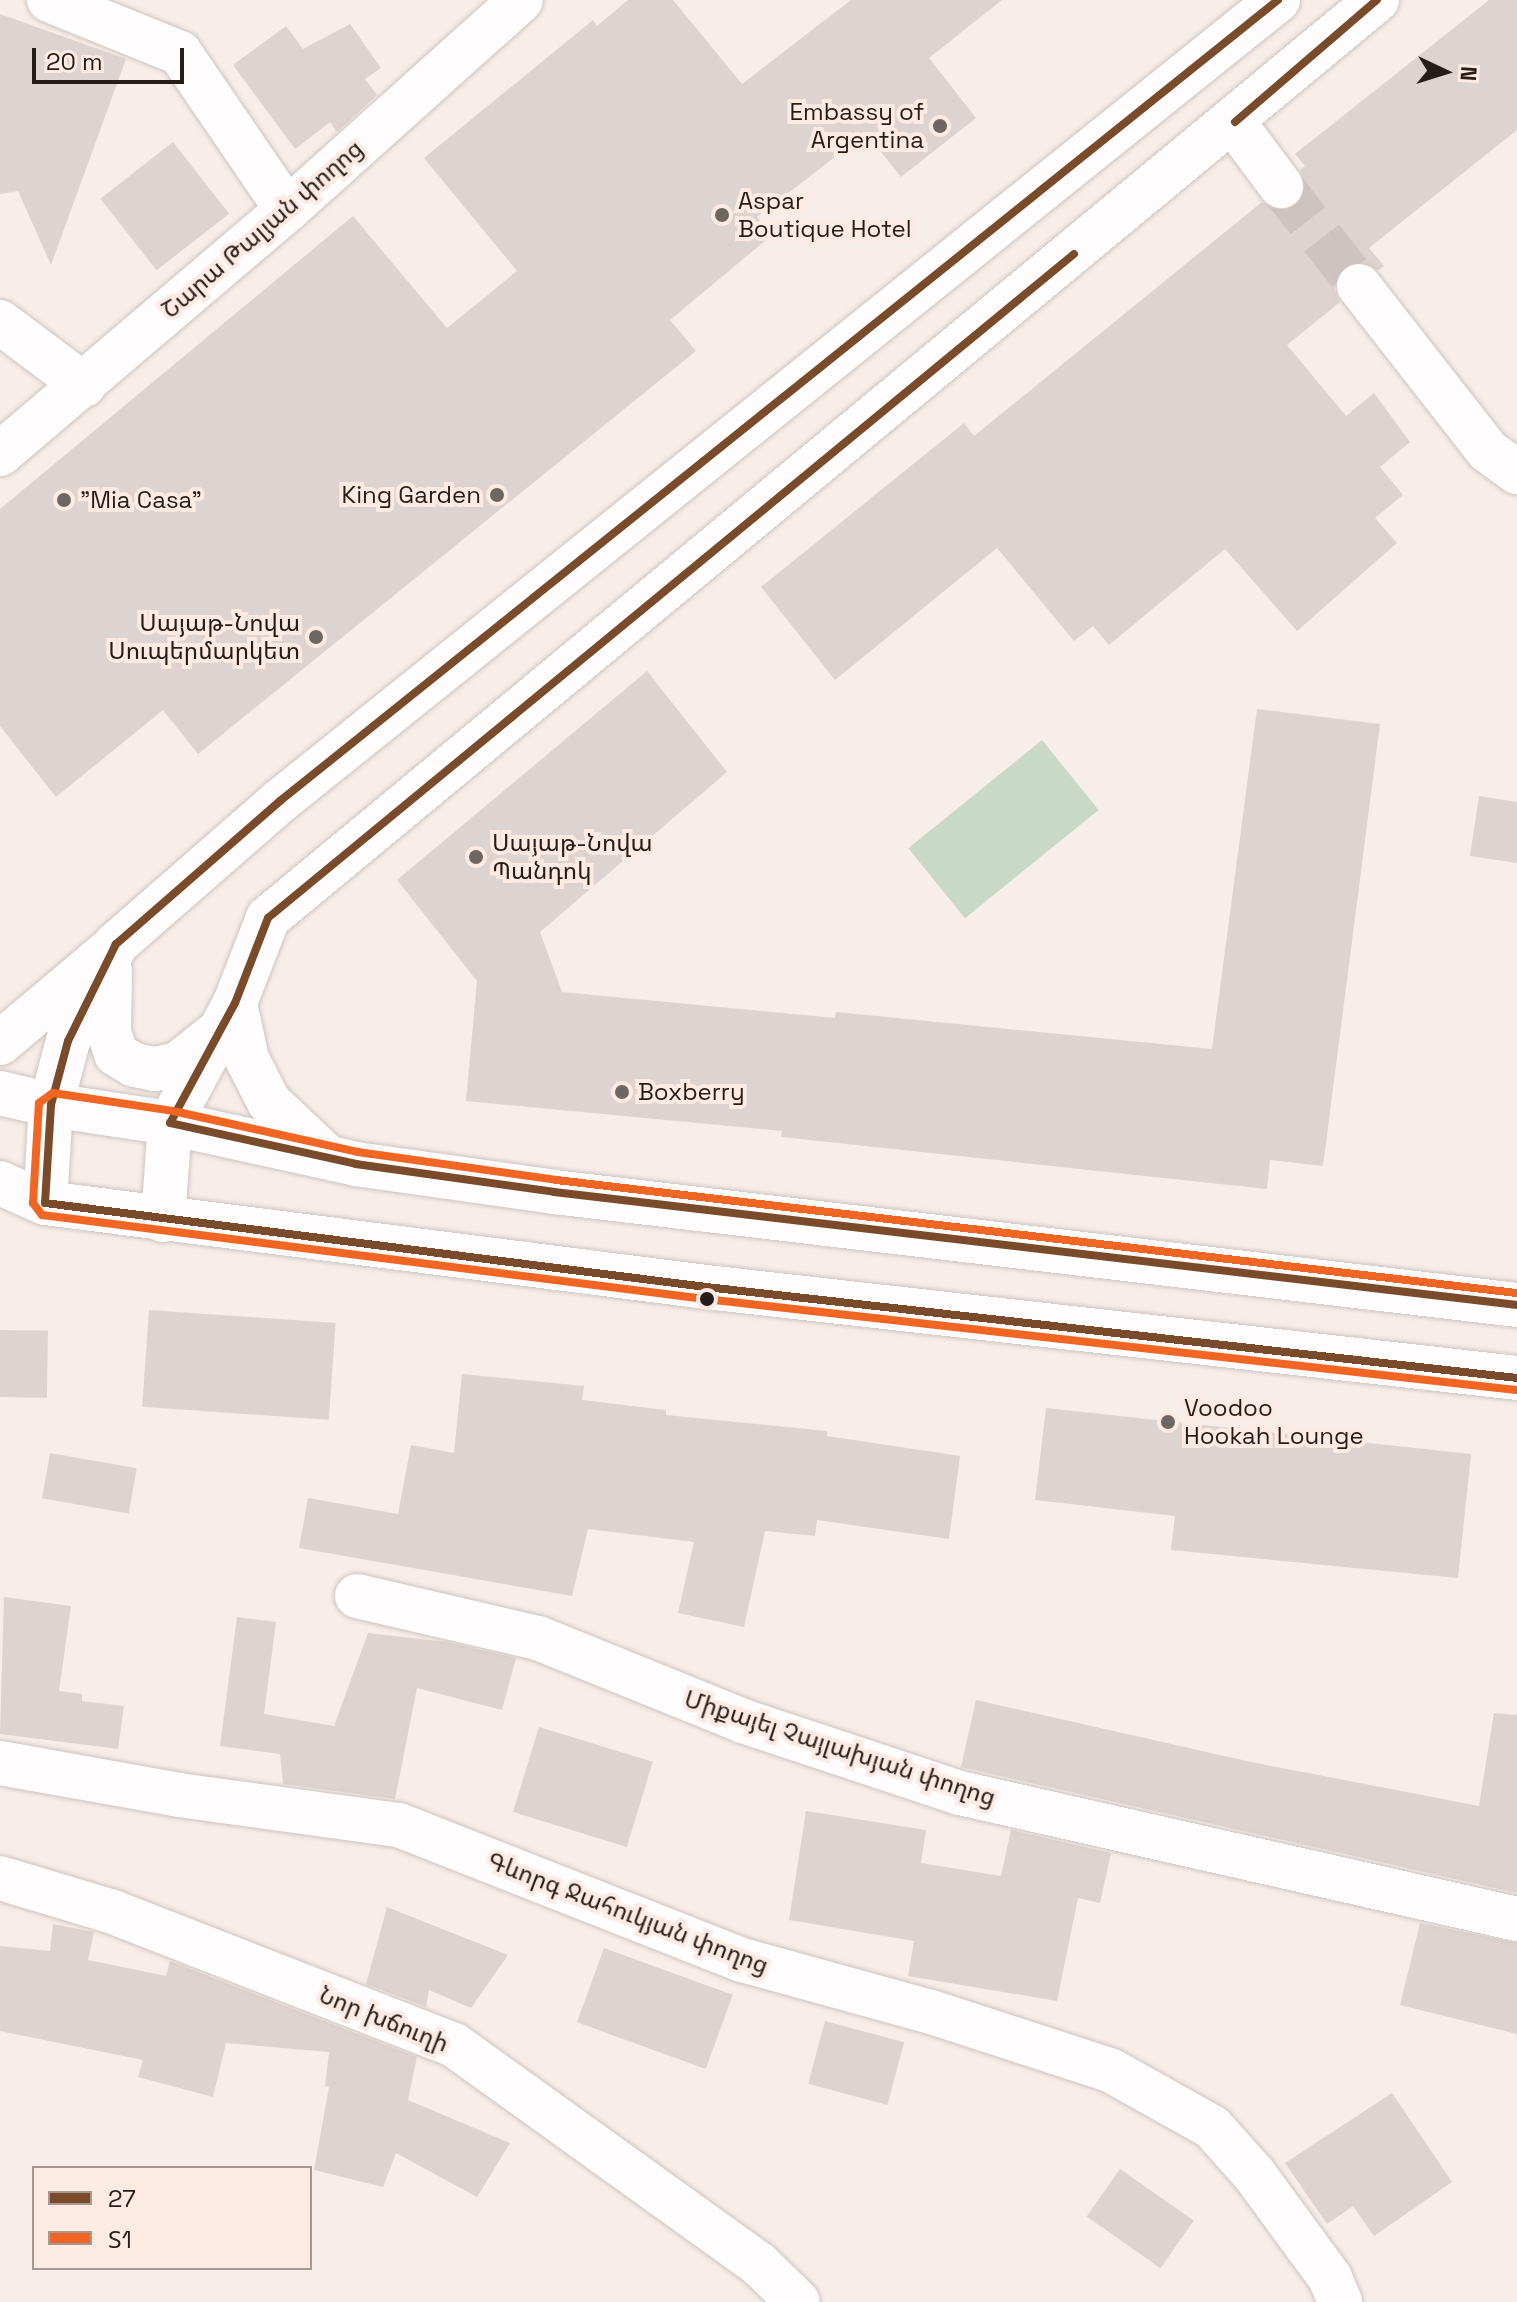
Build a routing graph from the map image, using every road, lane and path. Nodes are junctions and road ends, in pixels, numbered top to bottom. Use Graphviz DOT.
graph roads {
  1 [pos="49,0"];
  2 [pos="521,0"];
  3 [pos="1278,0"];
  4 [pos="1377,0"];
  5 [pos="1234,123"];
  6 [pos="1281,186"];
  7 [pos="287,210"];
  8 [pos="1359,286"];
  9 [pos="0,322"];
  10 [pos="84,385"];
  11 [pos="0,454"];
  12 [pos="1517,472"];
  13 [pos="116,944"];
  14 [pos="229,1014"];
  15 [pos="0,1043"];
  16 [pos="0,1093"];
  17 [pos="51,1105"];
  18 [pos="170,1123"];
  19 [pos="323,1153"];
  20 [pos="0,1183"];
  21 [pos="45,1203"];
  22 [pos="163,1220"];
  23 [pos="1517,1305"];
  24 [pos="1517,1378"];
  25 [pos="357,1596"];
  26 [pos="0,1763"];
  27 [pos="0,1878"];
  28 [pos="1517,1919"];
  29 [pos="798,2302"];
  30 [pos="1340,2302"];
  1 -- 7 [label="main road"];
  2 -- 7 [label="main road, Շարա Թալյան փողոց"];
  3 -- 13 [label="main road"];
  4 -- 5 [label="main road"];
  5 -- 6 [label="main road"];
  5 -- 14 [label="main road"];
  7 -- 10 [label="main road, Շարա Թալյան փողոց"];
  8 -- 12 [label="main road"];
  9 -- 10 [label="main road"];
  10 -- 11 [label="main road, Շարա Թալյան փողոց"];
  13 -- 14 [label="main road"];
  13 -- 15 [label="main road"];
  13 -- 17 [label="main road"];
  14 -- 18 [label="main road"];
  14 -- 19 [label="main road"];
  16 -- 17 [label="main road"];
  17 -- 18 [label="main road"];
  17 -- 21 [label="main road"];
  18 -- 19 [label="main road"];
  18 -- 22 [label="main road"];
  19 -- 23 [label="main road"];
  20 -- 21 [label="main road"];
  21 -- 22 [label="main road"];
  22 -- 24 [label="main road"];
  25 -- 28 [label="main road, Միքայել Չայլախյան փողոց"];
  26 -- 30 [label="main road, Գևորգ Ջահուկյան փողոց"];
  27 -- 29 [label="main road, Նոր խճուղի"];
}
